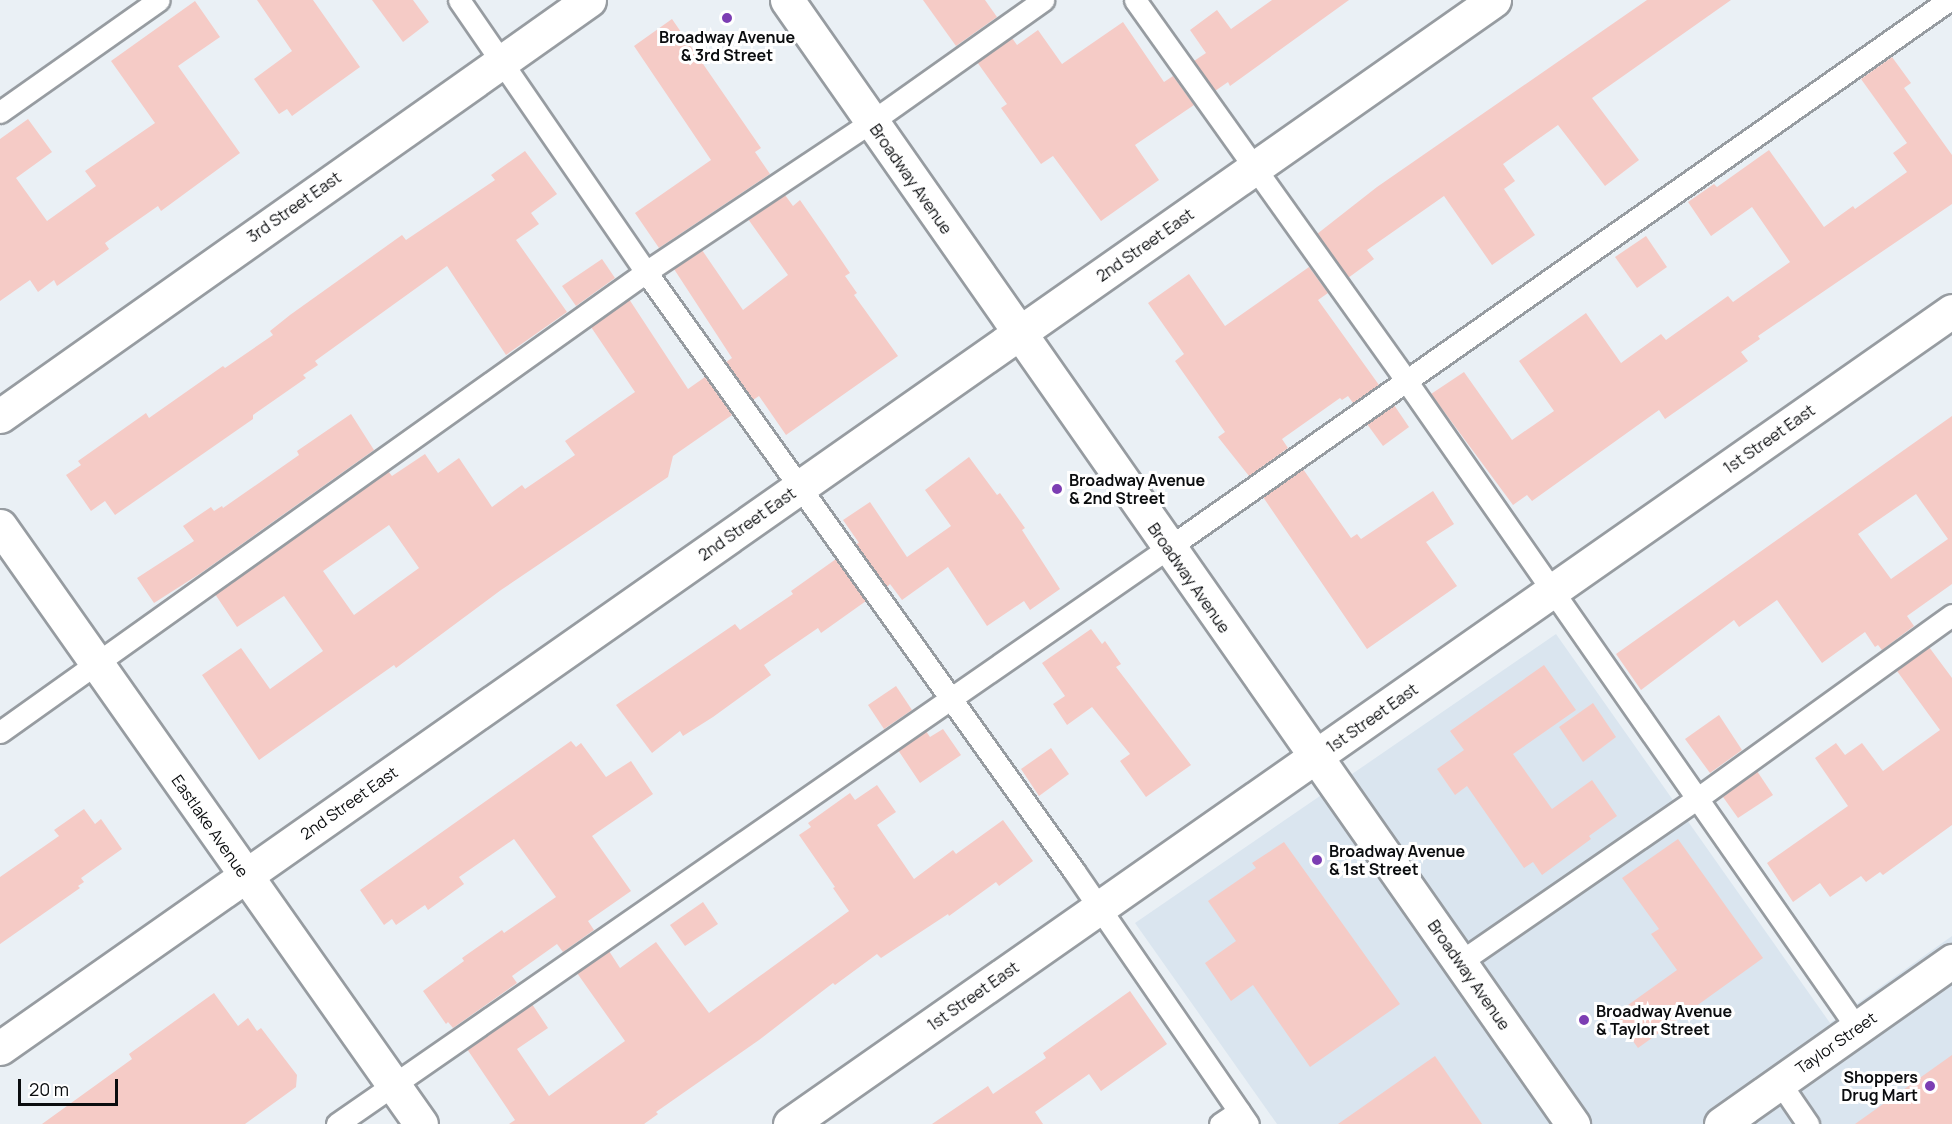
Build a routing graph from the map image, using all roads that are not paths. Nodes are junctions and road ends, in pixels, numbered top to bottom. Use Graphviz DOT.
graph roads {
  1 [pos="159,0"];
  2 [pos="459,0"];
  3 [pos="589,0"];
  4 [pos="787,0"];
  5 [pos="1043,0"];
  6 [pos="1135,0"];
  7 [pos="1494,0"];
  8 [pos="1951,0"];
  9 [pos="501,61"];
  10 [pos="0,112"];
  11 [pos="871,122"];
  12 [pos="1254,168"];
  13 [pos="646,272"];
  14 [pos="1952,311"];
  15 [pos="1019,334"];
  16 [pos="1405,379"];
  17 [pos="0,416"];
  18 [pos="801,487"];
  19 [pos="0,526"];
  20 [pos="1168,548"];
  21 [pos="1552,591"];
  22 [pos="1952,615"];
  23 [pos="96,665"];
  24 [pos="952,697"];
  25 [pos="0,732"];
  26 [pos="1315,758"];
  27 [pos="1698,798"];
  28 [pos="245,876"];
  29 [pos="1098,908"];
  30 [pos="1952,961"];
  31 [pos="1460,962"];
  32 [pos="1857,1028"];
  33 [pos="0,1048"];
  34 [pos="1780,1083"];
  35 [pos="393,1084"];
  36 [pos="1243,1117"];
  37 [pos="337,1124"];
  38 [pos="422,1124"];
  39 [pos="790,1124"];
  40 [pos="1221,1124"];
  41 [pos="1573,1124"];
  42 [pos="1720,1124"];
  43 [pos="1809,1124"];
  1 -- 10 [label="lane"];
  2 -- 9 [label="lane"];
  3 -- 9 [label="street, 3rd Street East"];
  4 -- 11 [label="street, Broadway Avenue"];
  5 -- 11 [label="lane"];
  6 -- 12 [label="lane"];
  7 -- 12 [label="street, 2nd Street East"];
  8 -- 16 [label="lane"];
  9 -- 13 [label="lane"];
  9 -- 17 [label="street, 3rd Street East"];
  11 -- 13 [label="lane"];
  11 -- 15 [label="street, Broadway Avenue"];
  12 -- 15 [label="street, 2nd Street East"];
  12 -- 16 [label="lane"];
  13 -- 18 [label="lane"];
  13 -- 23 [label="lane"];
  14 -- 21 [label="street, 1st Street East"];
  15 -- 18 [label="street, 2nd Street East"];
  15 -- 20 [label="street, Broadway Avenue"];
  16 -- 20 [label="lane"];
  16 -- 21 [label="lane"];
  18 -- 24 [label="lane"];
  18 -- 28 [label="street, 2nd Street East"];
  19 -- 23 [label="street, Eastlake Avenue"];
  20 -- 24 [label="lane"];
  20 -- 26 [label="street, Broadway Avenue"];
  21 -- 26 [label="street, 1st Street East"];
  21 -- 27 [label="lane"];
  22 -- 27 [label="lane"];
  23 -- 25 [label="lane"];
  23 -- 28 [label="street, Eastlake Avenue"];
  24 -- 29 [label="lane"];
  24 -- 35 [label="lane"];
  26 -- 29 [label="street, 1st Street East"];
  26 -- 31 [label="street, Broadway Avenue"];
  27 -- 31 [label="lane"];
  27 -- 32 [label="lane"];
  28 -- 33 [label="street, 2nd Street East"];
  28 -- 35 [label="street, Eastlake Avenue"];
  29 -- 36 [label="lane"];
  29 -- 39 [label="street, 1st Street East"];
  30 -- 32 [label="street, Taylor Street"];
  31 -- 41 [label="street, Broadway Avenue"];
  32 -- 34 [label="street, Taylor Street"];
  34 -- 42 [label="street, Taylor Street"];
  34 -- 43 [label="lane"];
  35 -- 37 [label="lane"];
  35 -- 38 [label="street, Eastlake Avenue"];
  36 -- 40 [label="lane"];
}
